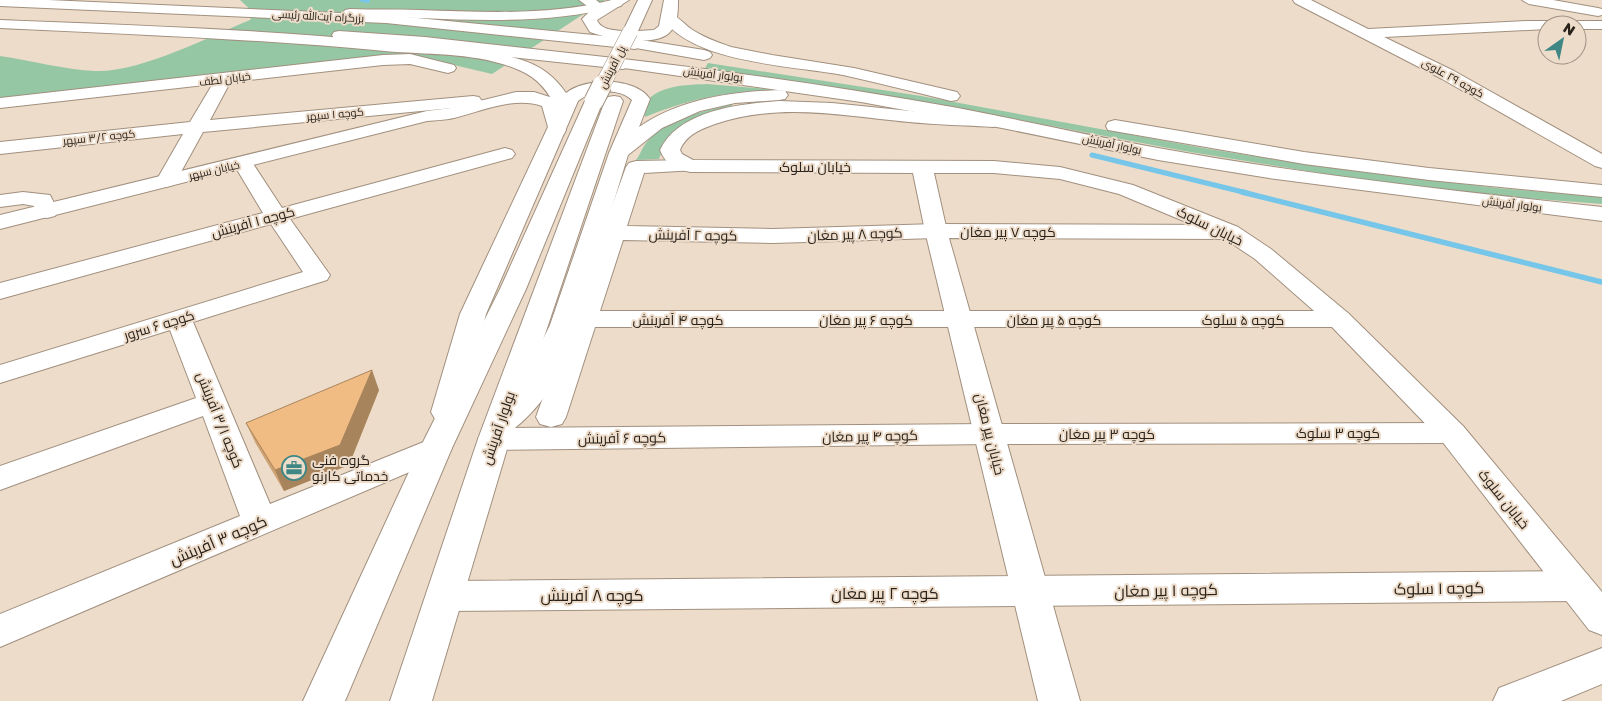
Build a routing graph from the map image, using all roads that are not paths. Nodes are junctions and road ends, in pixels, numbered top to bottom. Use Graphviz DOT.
graph roads {
  1 [pos="586,0"];
  2 [pos="645,0"];
  3 [pos="660,0"];
  4 [pos="671,0"];
  5 [pos="1300,0"];
  6 [pos="1529,0"];
  7 [pos="0,2"];
  8 [pos="619,2"];
  9 [pos="25,3"];
  10 [pos="0,7"];
  11 [pos="598,8"];
  12 [pos="1602,13"];
  13 [pos="300,15"];
  14 [pos="668,16"];
  15 [pos="0,17"];
  16 [pos="0,24"];
  17 [pos="1587,25"];
  18 [pos="1602,25"];
  19 [pos="1537,26"];
  20 [pos="1587,32"];
  21 [pos="306,33"];
  22 [pos="1366,33"];
  23 [pos="637,36"];
  24 [pos="1602,37"];
  25 [pos="351,42"];
  26 [pos="623,64"];
  27 [pos="448,68"];
  28 [pos="542,76"];
  29 [pos="224,79"];
  30 [pos="957,98"];
  31 [pos="473,101"];
  32 [pos="604,101"];
  33 [pos="891,102"];
  34 [pos="0,103"];
  35 [pos="427,116"];
  36 [pos="561,120"];
  37 [pos="1082,120"];
  38 [pos="1002,122"];
  39 [pos="1100,124"];
  40 [pos="197,127"];
  41 [pos="0,148"];
  42 [pos="619,153"];
  43 [pos="505,154"];
  44 [pos="1602,162"];
  45 [pos="243,163"];
  46 [pos="690,166"];
  47 [pos="922,167"];
  48 [pos="166,181"];
  49 [pos="1602,190"];
  50 [pos="0,201"];
  51 [pos="48,211"];
  52 [pos="1602,214"];
  53 [pos="276,216"];
  54 [pos="0,222"];
  55 [pos="936,232"];
  56 [pos="1230,232"];
  57 [pos="613,233"];
  58 [pos="773,236"];
  59 [pos="0,291"];
  60 [pos="179,318"];
  61 [pos="584,319"];
  62 [pos="1338,319"];
  63 [pos="772,320"];
  64 [pos="1147,320"];
  65 [pos="961,321"];
  66 [pos="0,374"];
  67 [pos="213,402"];
  68 [pos="551,417"];
  69 [pos="496,433"];
  70 [pos="1452,433"];
  71 [pos="990,434"];
  72 [pos="1224,434"];
  73 [pos="750,437"];
  74 [pos="436,448"];
  75 [pos="0,478"];
  76 [pos="260,522"];
  77 [pos="1575,586"];
  78 [pos="1302,589"];
  79 [pos="1031,592"];
  80 [pos="738,594"];
  81 [pos="445,596"];
  82 [pos="1602,620"];
  83 [pos="0,631"];
  84 [pos="1602,666"];
  85 [pos="320,697"];
  86 [pos="411,701"];
  87 [pos="1059,701"];
  88 [pos="1514,701"];
  1 -- 11 [label="main road"];
  2 -- 23 [label="main road"];
  3 -- 23 [label="main road"];
  4 -- 14 [label="main road"];
  5 -- 22 [label="main road, کوچه ۲۹ علوی"];
  6 -- 12 [label="main road"];
  7 -- 9 [label="main road, بزرگراه آیت‌الله رئیسی"];
  8 -- 11 [label="main road"];
  8 -- 14 [label="main road"];
  9 -- 10 [label="main road"];
  9 -- 13 [label="main road, بزرگراه آیت‌الله رئیسی"];
  11 -- 13 [label="main road"];
  13 -- 23 [label="main road, بزرگراه آیت‌الله رئیسی"];
  14 -- 30 [label="main road"];
  15 -- 21 [label="main road, بزرگراه آیت‌الله رئیسی"];
  16 -- 25 [label="main road"];
  17 -- 18 [label="main road"];
  19 -- 22 [label="main road"];
  20 -- 24 [label="main road"];
  21 -- 25 [label="main road"];
  21 -- 26 [label="main road, بزرگراه آیت‌الله رئیسی"];
  22 -- 44 [label="main road, کوچه ۲۹ علوی"];
  23 -- 30 [label="main road, بولوار آفرینش"];
  23 -- 32 [label="main road, پل آفرینش"];
  25 -- 28 [label="main road"];
  26 -- 33 [label="main road, بولوار آفرینش"];
  27 -- 29 [label="main road, خیابان لطف"];
  28 -- 31 [label="main road, خیابان سپهر"];
  28 -- 36 [label="main road"];
  29 -- 34 [label="main road, خیابان لطف"];
  29 -- 40 [label="main road"];
  30 -- 37 [label="main road, بولوار آفرینش"];
  31 -- 35 [label="main road, خیابان سپهر"];
  31 -- 40 [label="main road, کوچه ۱ سپهر"];
  32 -- 69 [label="main road, بولوار آفرینش"];
  32 -- 74 [label="main road"];
  33 -- 38 [label="main road, بولوار آفرینش"];
  33 -- 42 [label="main road"];
  35 -- 36 [label="main road, خیابان سپهر"];
  35 -- 45 [label="main road, خیابان سپهر"];
  36 -- 42 [label="main road"];
  36 -- 74 [label="main road"];
  38 -- 46 [label="main road"];
  38 -- 52 [label="main road, بولوار آفرینش"];
  39 -- 49 [label="main road, بولوار آفرینش"];
  40 -- 41 [label="main road, کوچه ۳/۲ سپهر"];
  40 -- 48 [label="main road"];
  42 -- 69 [label="main road"];
  43 -- 53 [label="main road, کوچه ۱ آفرینش"];
  45 -- 48 [label="main road, خیابان سپهر"];
  45 -- 53 [label="main road"];
  46 -- 47 [label="main road, خیابان سلوک"];
  46 -- 57 [label="main road, خیابان سلوک"];
  47 -- 55 [label="main road, خیابان پیر مغان"];
  47 -- 56 [label="main road, خیابان سلوک"];
  48 -- 51 [label="main road, خیابان سپهر"];
  50 -- 51 [label="main road"];
  51 -- 54 [label="main road, خیابان سپهر"];
  53 -- 59 [label="main road, کوچه ۱ آفرینش"];
  53 -- 60 [label="main road, کوچه ۶ سرور"];
  55 -- 56 [label="main road, کوچه ۷ پیر مغان"];
  55 -- 58 [label="main road, کوچه ۸ پیر مغان"];
  55 -- 65 [label="main road, خیابان پیر مغان"];
  56 -- 62 [label="main road, خیابان سلوک"];
  57 -- 58 [label="main road, کوچه ۲ آفرینش"];
  57 -- 61 [label="main road"];
  60 -- 66 [label="main road, کوچه ۶ سرور"];
  60 -- 67 [label="main road, کوچه ۳/۱ آفرینش"];
  61 -- 63 [label="main road, کوچه ۴ آفرینش"];
  61 -- 68 [label="main road"];
  62 -- 64 [label="main road, کوچه ۵ سلوک"];
  62 -- 70 [label="main road, خیابان سلوک"];
  63 -- 65 [label="main road, کوچه ۶ پیر مغان"];
  64 -- 65 [label="main road, کوچه ۵ پیر مغان"];
  65 -- 71 [label="main road, خیابان پیر مغان"];
  67 -- 75 [label="main road"];
  67 -- 76 [label="main road, کوچه ۳/۱ آفرینش"];
  69 -- 73 [label="main road, کوچه ۶ آفرینش"];
  69 -- 81 [label="main road, بولوار آفرینش"];
  70 -- 72 [label="main road, کوچه ۳ سلوک"];
  70 -- 77 [label="main road, خیابان سلوک"];
  71 -- 72 [label="main road, کوچه ۳ پیر مغان"];
  71 -- 73 [label="main road, کوچه ۴ پیر مغان"];
  71 -- 79 [label="main road, خیابان پیر مغان"];
  74 -- 76 [label="main road, کوچه ۳ آفرینش"];
  74 -- 85 [label="main road"];
  76 -- 83 [label="main road, کوچه ۳ آفرینش"];
  77 -- 78 [label="main road, کوچه ۱ سلوک"];
  77 -- 82 [label="main road, خیابان سلوک"];
  78 -- 79 [label="main road, کوچه ۱ پیر مغان"];
  79 -- 80 [label="main road, کوچه ۲ پیر مغان"];
  79 -- 87 [label="main road, خیابان پیر مغان"];
  80 -- 81 [label="main road, کوچه ۸ آفرینش"];
  81 -- 86 [label="main road, بولوار آفرینش"];
  84 -- 88 [label="main road"];
}
